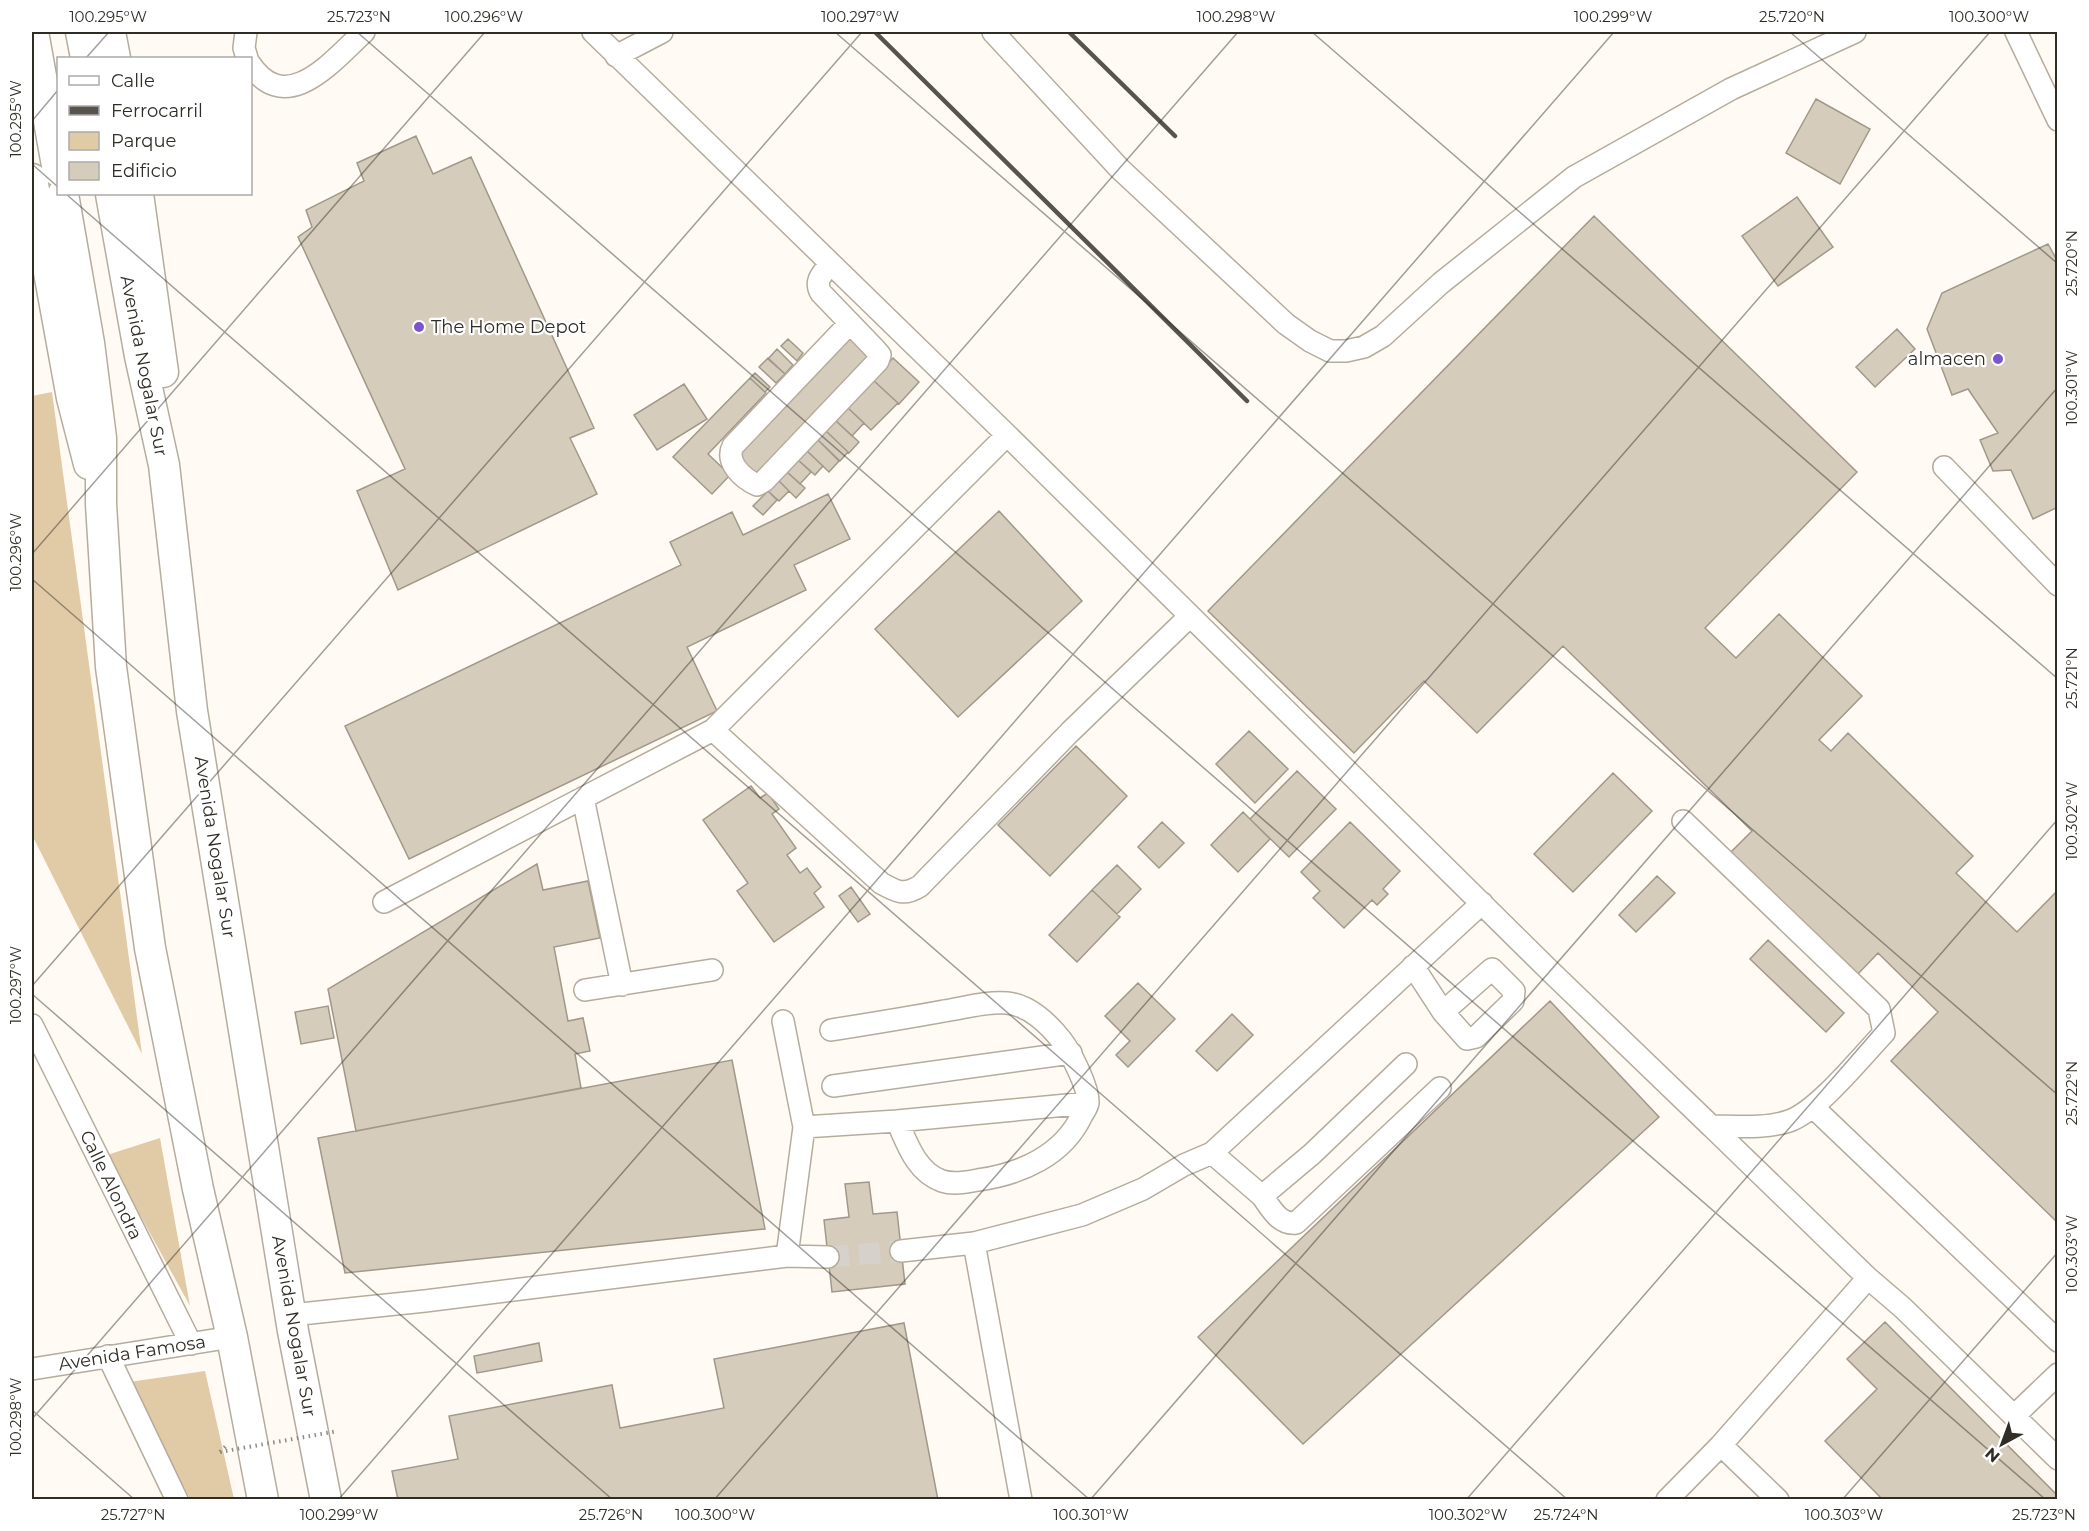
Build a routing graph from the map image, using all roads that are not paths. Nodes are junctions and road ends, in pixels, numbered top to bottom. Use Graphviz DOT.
graph roads {
  1 [pos="33,32"];
  2 [pos="81,32"];
  3 [pos="110,32"];
  4 [pos="246,32"];
  5 [pos="364,32"];
  6 [pos="593,32"];
  7 [pos="662,32"];
  8 [pos="993,32"];
  9 [pos="1855,32"];
  10 [pos="2016,32"];
  11 [pos="616,56"];
  12 [pos="86,57"];
  13 [pos="115,57"];
  14 [pos="247,57"];
  15 [pos="252,66"];
  16 [pos="2058,120"];
  17 [pos="57,165"];
  18 [pos="32,179"];
  19 [pos="63,195"];
  20 [pos="111,195"];
  21 [pos="138,195"];
  22 [pos="830,264"];
  23 [pos="850,323"];
  24 [pos="1007,435"];
  25 [pos="164,465"];
  26 [pos="1944,467"];
  27 [pos="101,504"];
  28 [pos="2058,585"];
  29 [pos="1190,616"];
  30 [pos="713,730"];
  31 [pos="583,798"];
  32 [pos="1683,821"];
  33 [pos="384,902"];
  34 [pos="1482,903"];
  35 [pos="1413,966"];
  36 [pos="712,970"];
  37 [pos="622,985"];
  38 [pos="585,990"];
  39 [pos="1443,1012"];
  40 [pos="783,1021"];
  41 [pos="32,1025"];
  42 [pos="831,1030"];
  43 [pos="1071,1053"];
  44 [pos="1406,1064"];
  45 [pos="833,1086"];
  46 [pos="1440,1088"];
  47 [pos="1088,1103"];
  48 [pos="1814,1107"];
  49 [pos="897,1121"];
  50 [pos="1711,1126"];
  51 [pos="804,1127"];
  52 [pos="1212,1153"];
  53 [pos="1262,1196"];
  54 [pos="974,1242"];
  55 [pos="901,1251"];
  56 [pos="787,1256"];
  57 [pos="828,1257"];
  58 [pos="1868,1278"];
  59 [pos="291,1315"];
  60 [pos="232,1337"];
  61 [pos="2058,1341"];
  62 [pos="190,1344"];
  63 [pos="108,1356"];
  64 [pos="32,1369"];
  65 [pos="2058,1374"];
  66 [pos="2014,1416"];
  67 [pos="1721,1445"];
  68 [pos="2058,1459"];
  69 [pos="177,1500"];
  70 [pos="263,1500"];
  71 [pos="326,1500"];
  72 [pos="1021,1500"];
  73 [pos="1667,1500"];
  74 [pos="1778,1500"];
  1 -- 17 [label="highway"];
  2 -- 12 [label="highway"];
  3 -- 13 [label="highway"];
  4 -- 14 [label="street"];
  5 -- 15 [label="street"];
  6 -- 11 [label="street"];
  7 -- 11 [label="street"];
  8 -- 9 [label="street"];
  10 -- 16 [label="street"];
  11 -- 22 [label="street"];
  18 -- 27 [label="highway"];
  19 -- 27 [label="highway"];
  20 -- 25 [label="highway, Avenida Nogalar Sur"];
  21 -- 25 [label="highway"];
  22 -- 23 [label="street"];
  22 -- 24 [label="street"];
  23 -- 23 [label="street"];
  24 -- 29 [label="street"];
  24 -- 30 [label="street"];
  25 -- 59 [label="highway, Avenida Nogalar Sur"];
  26 -- 28 [label="street"];
  27 -- 60 [label="highway"];
  29 -- 30 [label="street"];
  29 -- 34 [label="street"];
  30 -- 31 [label="street"];
  31 -- 33 [label="street"];
  31 -- 37 [label="street"];
  32 -- 48 [label="street"];
  34 -- 35 [label="street"];
  34 -- 50 [label="street"];
  35 -- 39 [label="street"];
  35 -- 52 [label="street"];
  36 -- 37 [label="street"];
  37 -- 38 [label="street"];
  40 -- 51 [label="street"];
  41 -- 62 [label="street, Calle Alondra"];
  42 -- 43 [label="street"];
  43 -- 45 [label="street"];
  43 -- 47 [label="street"];
  44 -- 53 [label="street"];
  46 -- 53 [label="street"];
  47 -- 49 [label="street"];
  47 -- 49 [label="street"];
  48 -- 50 [label="street"];
  48 -- 61 [label="street"];
  49 -- 51 [label="street"];
  50 -- 58 [label="street"];
  51 -- 56 [label="street"];
  52 -- 53 [label="street"];
  52 -- 54 [label="street"];
  54 -- 55 [label="street"];
  54 -- 72 [label="street"];
  56 -- 57 [label="street"];
  56 -- 59 [label="street"];
  58 -- 66 [label="street"];
  58 -- 67 [label="street"];
  59 -- 71 [label="highway, Avenida Nogalar Sur"];
  60 -- 62 [label="street, Avenida Famosa"];
  60 -- 70 [label="highway"];
  62 -- 63 [label="street, Avenida Famosa"];
  63 -- 64 [label="street, Avenida Famosa"];
  63 -- 69 [label="street"];
  65 -- 66 [label="street"];
  66 -- 68 [label="street"];
  67 -- 73 [label="street"];
  67 -- 74 [label="street"];
}
